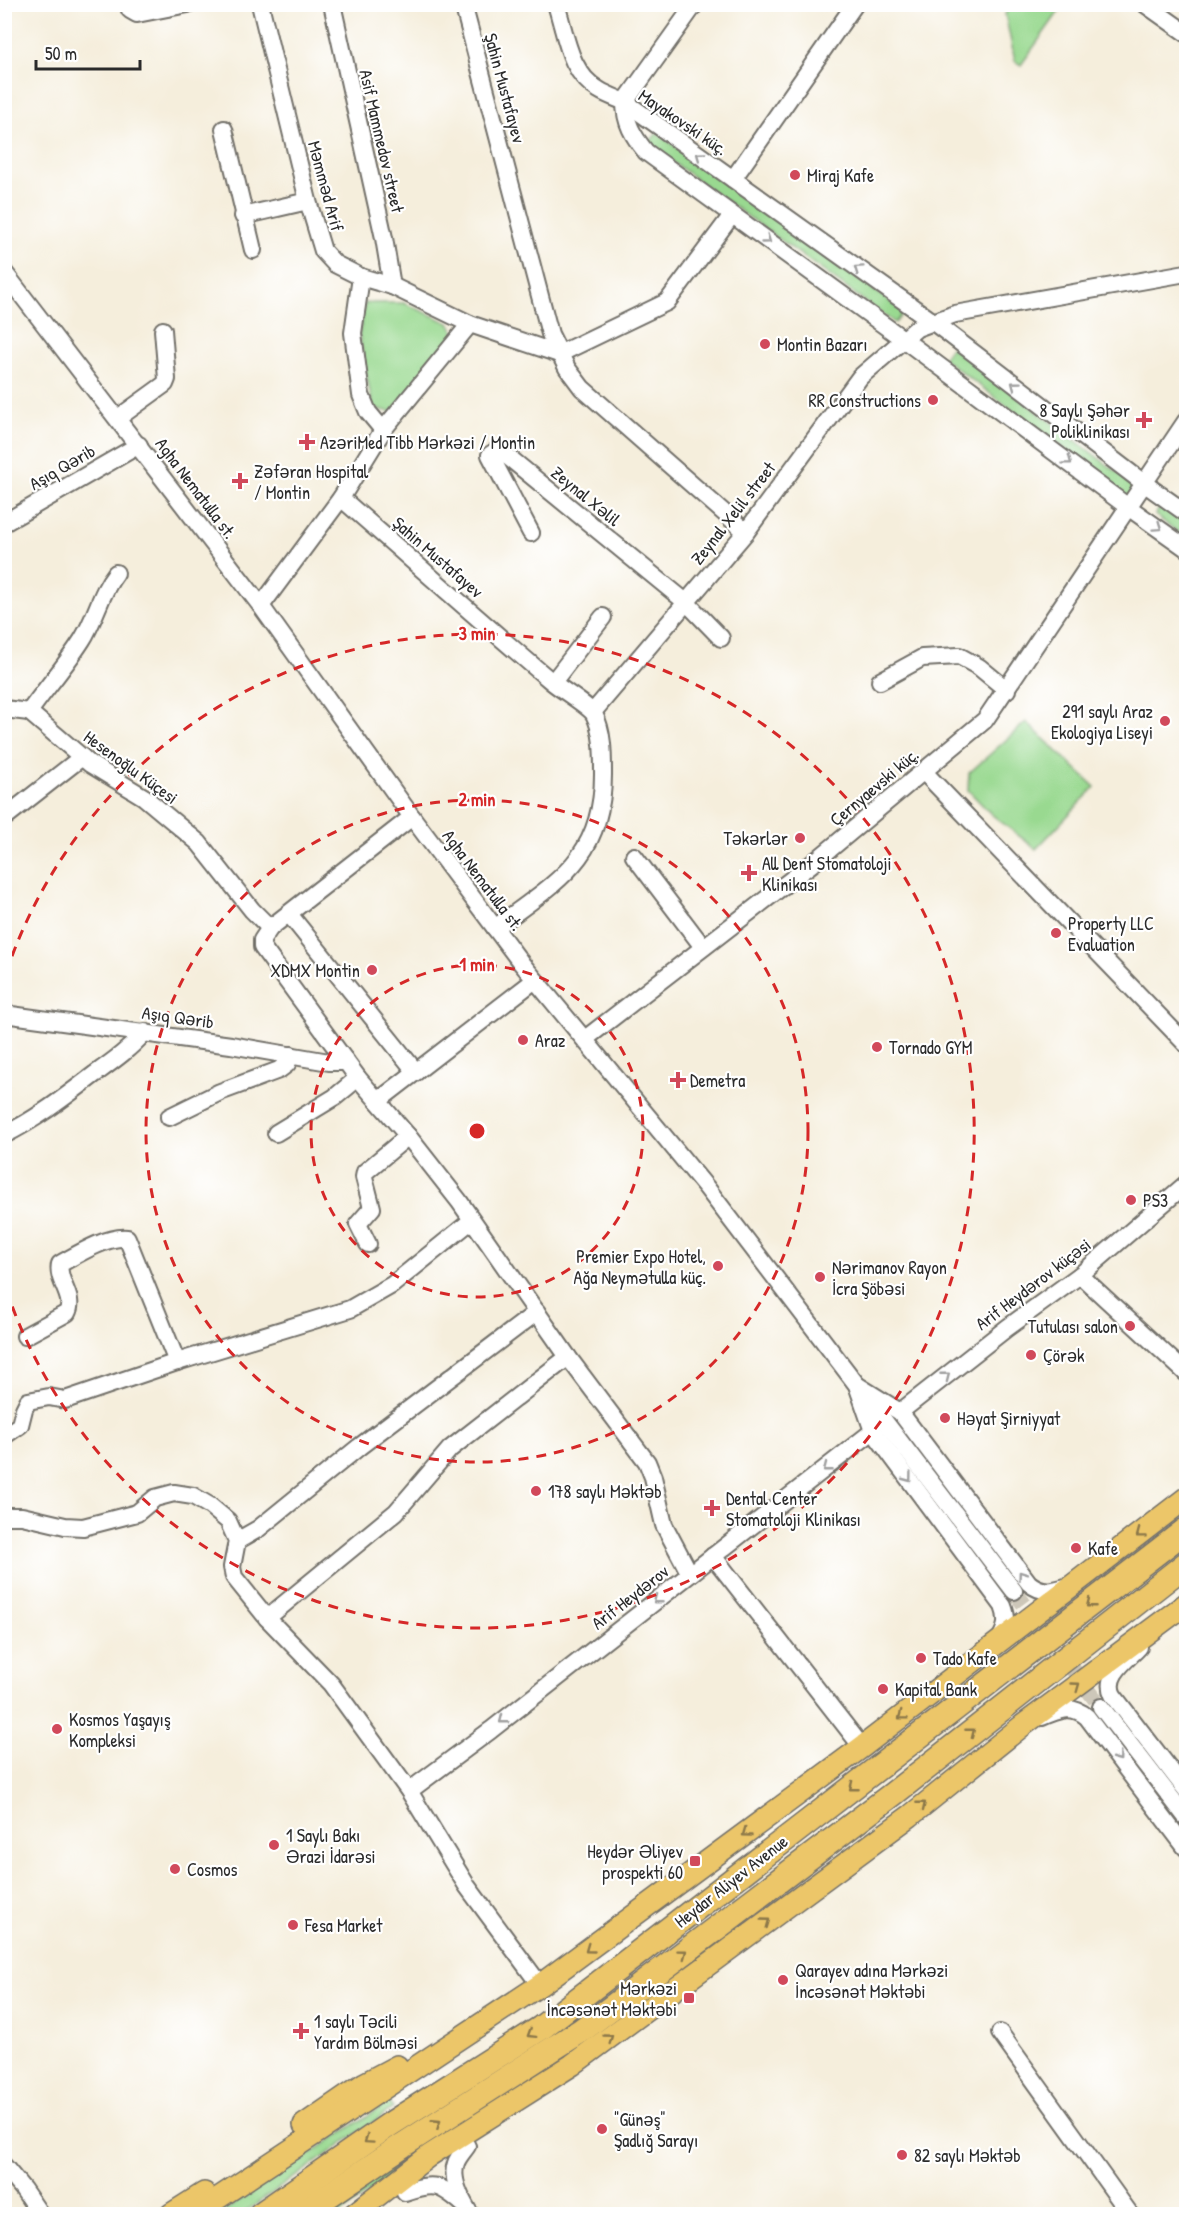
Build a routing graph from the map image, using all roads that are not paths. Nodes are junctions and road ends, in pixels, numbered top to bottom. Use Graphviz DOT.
graph roads {
  1 [pos="128,4"];
  2 [pos="188,4"];
  3 [pos="260,4"];
  4 [pos="332,4"];
  5 [pos="463,4"];
  6 [pos="556,4"];
  7 [pos="695,4"];
  8 [pos="855,4"];
  9 [pos="1145,4"];
  10 [pos="1186,33"];
  11 [pos="625,102"];
  12 [pos="224,129"];
  13 [pos="733,179"];
  14 [pos="308,201"];
  15 [pos="732,215"];
  16 [pos="243,216"];
  17 [pos="253,250"];
  18 [pos="4,272"];
  19 [pos="1186,273"];
  20 [pos="361,277"];
  21 [pos="392,286"];
  22 [pos="932,321"];
  23 [pos="470,324"];
  24 [pos="163,330"];
  25 [pos="903,339"];
  26 [pos="560,354"];
  27 [pos="118,418"];
  28 [pos="1186,421"];
  29 [pos="383,430"];
  30 [pos="139,445"];
  31 [pos="1145,484"];
  32 [pos="341,498"];
  33 [pos="1128,507"];
  34 [pos="1186,513"];
  35 [pos="4,523"];
  36 [pos="746,532"];
  37 [pos="531,533"];
  38 [pos="1186,548"];
  39 [pos="116,573"];
  40 [pos="687,603"];
  41 [pos="261,606"];
  42 [pos="603,617"];
  43 [pos="721,638"];
  44 [pos="880,681"];
  45 [pos="552,682"];
  46 [pos="1007,690"];
  47 [pos="4,709"];
  48 [pos="28,712"];
  49 [pos="594,712"];
  50 [pos="82,757"];
  51 [pos="924,771"];
  52 [pos="412,817"];
  53 [pos="4,818"];
  54 [pos="634,856"];
  55 [pos="289,914"];
  56 [pos="270,928"];
  57 [pos="495,928"];
  58 [pos="703,947"];
  59 [pos="535,980"];
  60 [pos="4,1014"];
  61 [pos="145,1032"];
  62 [pos="585,1040"];
  63 [pos="1186,1044"];
  64 [pos="291,1055"];
  65 [pos="345,1060"];
  66 [pos="416,1072"];
  67 [pos="358,1078"];
  68 [pos="378,1101"];
  69 [pos="169,1117"];
  70 [pos="276,1133"];
  71 [pos="4,1134"];
  72 [pos="408,1136"];
  73 [pos="1186,1184"];
  74 [pos="471,1221"];
  75 [pos="368,1244"];
  76 [pos="1080,1275"];
  77 [pos="537,1312"];
  78 [pos="25,1336"];
  79 [pos="568,1357"];
  80 [pos="177,1362"];
  81 [pos="1186,1373"];
  82 [pos="857,1385"];
  83 [pos="900,1412"];
  84 [pos="873,1431"];
  85 [pos="4,1436"];
  86 [pos="1186,1498"];
  87 [pos="4,1516"];
  88 [pos="1186,1530"];
  89 [pos="237,1541"];
  90 [pos="713,1556"];
  91 [pos="1186,1564"];
  92 [pos="690,1574"];
  93 [pos="1073,1585"];
  94 [pos="1014,1591"];
  95 [pos="1186,1604"];
  96 [pos="267,1618"];
  97 [pos="1161,1624"];
  98 [pos="996,1645"];
  99 [pos="1101,1707"];
  100 [pos="1022,1726"];
  101 [pos="862,1747"];
  102 [pos="1186,1790"];
  103 [pos="409,1791"];
  104 [pos="1186,1817"];
  105 [pos="1186,1848"];
  106 [pos="540,1985"];
  107 [pos="501,2012"];
  108 [pos="1000,2033"];
  109 [pos="572,2065"];
  110 [pos="467,2146"];
  111 [pos="4,2166"];
  112 [pos="405,2192"];
  113 [pos="468,2211"];
  114 [pos="40,2214"];
  115 [pos="171,2214"];
  116 [pos="194,2214"];
  117 [pos="261,2214"];
  118 [pos="301,2214"];
  119 [pos="354,2214"];
  120 [pos="378,2214"];
  121 [pos="1130,2214"];
  1 -- 2 [label="street"];
  3 -- 14 [label="street, Məmməd Arif"];
  4 -- 21 [label="street, Asif Mammedov street"];
  5 -- 26 [label="street, Şahin Mustafayev"];
  6 -- 11 [label="street"];
  7 -- 11 [label="street"];
  8 -- 13 [label="street"];
  9 -- 10 [label="street"];
  13 -- 11 [label="street, Mayakovski küç., one-way"];
  11 -- 15 [label="street, Mayakovski küç."];
  12 -- 16 [label="street"];
  22 -- 13 [label="street, Mayakovski küç., one-way"];
  14 -- 16 [label="street"];
  14 -- 20 [label="street, Məmməd Arif"];
  15 -- 25 [label="street, Mayakovski küç., one-way"];
  15 -- 26 [label="street"];
  16 -- 17 [label="street"];
  18 -- 27 [label="street, Agha Nematulla st."];
  19 -- 22 [label="street, Zeynal Xelil street"];
  20 -- 21 [label="street, Məmməd Arif"];
  20 -- 29 [label="street"];
  21 -- 23 [label="street, Məmməd Arif"];
  22 -- 25 [label="street, Zeynal Xelil street"];
  31 -- 22 [label="street, Mayakovski küç., one-way"];
  23 -- 26 [label="street"];
  23 -- 29 [label="street"];
  24 -- 27 [label="street"];
  25 -- 33 [label="street, Mayakovski küç., one-way"];
  25 -- 36 [label="street, Zeynal Xelil street"];
  26 -- 36 [label="street, Şahin Mustafayev"];
  27 -- 30 [label="street, Agha Nematulla st."];
  28 -- 31 [label="street, Çernyaevski küç."];
  29 -- 32 [label="street"];
  30 -- 35 [label="street, Aşıq Qərib"];
  30 -- 41 [label="street, Agha Nematulla st."];
  31 -- 33 [label="street, Çernyaevski küç."];
  31 -- 34 [label="street, Mayakovski küç."];
  32 -- 41 [label="street"];
  32 -- 45 [label="street, Şahin Mustafayev"];
  33 -- 38 [label="street, Mayakovski küç., one-way"];
  33 -- 46 [label="street, Çernyaevski küç."];
  36 -- 40 [label="street, Zeynal Xelil street"];
  37 -- 40 [label="street, Zeynal Xəlil"];
  39 -- 48 [label="street"];
  40 -- 43 [label="street, Zeynal Xəlil"];
  40 -- 49 [label="street, Zeynal Xelil street"];
  41 -- 52 [label="street, Agha Nematulla st."];
  42 -- 45 [label="street"];
  44 -- 46 [label="street"];
  45 -- 49 [label="street, Şahin Mustafayev"];
  46 -- 51 [label="street, Çernyaevski küç."];
  47 -- 48 [label="street"];
  48 -- 50 [label="street, Hesenoğlu Küçesi"];
  49 -- 57 [label="street"];
  50 -- 53 [label="street"];
  50 -- 56 [label="street, Hesenoğlu Küçesi"];
  51 -- 58 [label="street, Çernyaevski küç."];
  51 -- 63 [label="street"];
  52 -- 55 [label="street"];
  52 -- 57 [label="street, Agha Nematulla st."];
  54 -- 58 [label="street"];
  55 -- 56 [label="street"];
  55 -- 66 [label="street"];
  56 -- 65 [label="street"];
  57 -- 59 [label="street, Agha Nematulla st."];
  58 -- 62 [label="street, Çernyaevski küç."];
  59 -- 62 [label="street, Agha Nematulla st."];
  59 -- 66 [label="street"];
  60 -- 61 [label="street, Aşıq Qərib"];
  61 -- 64 [label="street, Aşıq Qərib"];
  61 -- 71 [label="street"];
  62 -- 82 [label="street, Agha Nematulla st."];
  64 -- 65 [label="street, Aşıq Qərib"];
  64 -- 69 [label="street"];
  65 -- 67 [label="street"];
  66 -- 68 [label="street"];
  67 -- 68 [label="street"];
  67 -- 70 [label="street"];
  68 -- 72 [label="street"];
  72 -- 74 [label="street"];
  72 -- 75 [label="street"];
  73 -- 76 [label="street, Arif Heydərov küçəsi"];
  74 -- 77 [label="street"];
  74 -- 80 [label="street"];
  76 -- 81 [label="street"];
  83 -- 76 [label="street, Arif Heydərov küçəsi, one-way"];
  77 -- 79 [label="street"];
  77 -- 89 [label="street"];
  78 -- 80 [label="street"];
  79 -- 92 [label="street"];
  79 -- 96 [label="street"];
  80 -- 85 [label="street"];
  82 -- 83 [label="street, Agha Nematulla st."];
  82 -- 84 [label="street, Agha Nematulla st."];
  82 -- 94 [label="street"];
  93 -- 83 [label="street, one-way"];
  84 -- 90 [label="street, Arif Heydərov, one-way"];
  84 -- 98 [label="street, Agha Nematulla st., one-way"];
  86 -- 93 [label="main road, one-way"];
  87 -- 89 [label="street"];
  88 -- 117 [label="highway, Heydar Aliyev Avenue, one-way"];
  89 -- 96 [label="street"];
  90 -- 92 [label="street, Arif Heydərov"];
  90 -- 101 [label="street"];
  118 -- 91 [label="highway, Heydar Aliyev Avenue, one-way"];
  92 -- 103 [label="street, Arif Heydərov, one-way"];
  93 -- 98 [label="main road"];
  95 -- 97 [label="main road"];
  96 -- 103 [label="street"];
  100 -- 97 [label="main road, one-way"];
  97 -- 102 [label="street"];
  98 -- 101 [label="main road, one-way"];
  99 -- 104 [label="street"];
  100 -- 105 [label="street, one-way"];
  109 -- 100 [label="main road, one-way"];
  101 -- 106 [label="main road, one-way"];
  103 -- 106 [label="street"];
  106 -- 107 [label="main road"];
  107 -- 115 [label="main road"];
  107 -- 116 [label="main road"];
  108 -- 121 [label="street"];
  109 -- 110 [label="main road"];
  109 -- 119 [label="main road"];
  110 -- 112 [label="main road"];
  110 -- 113 [label="street"];
  111 -- 114 [label="street"];
  112 -- 113 [label="street"];
  112 -- 120 [label="main road"];
}
